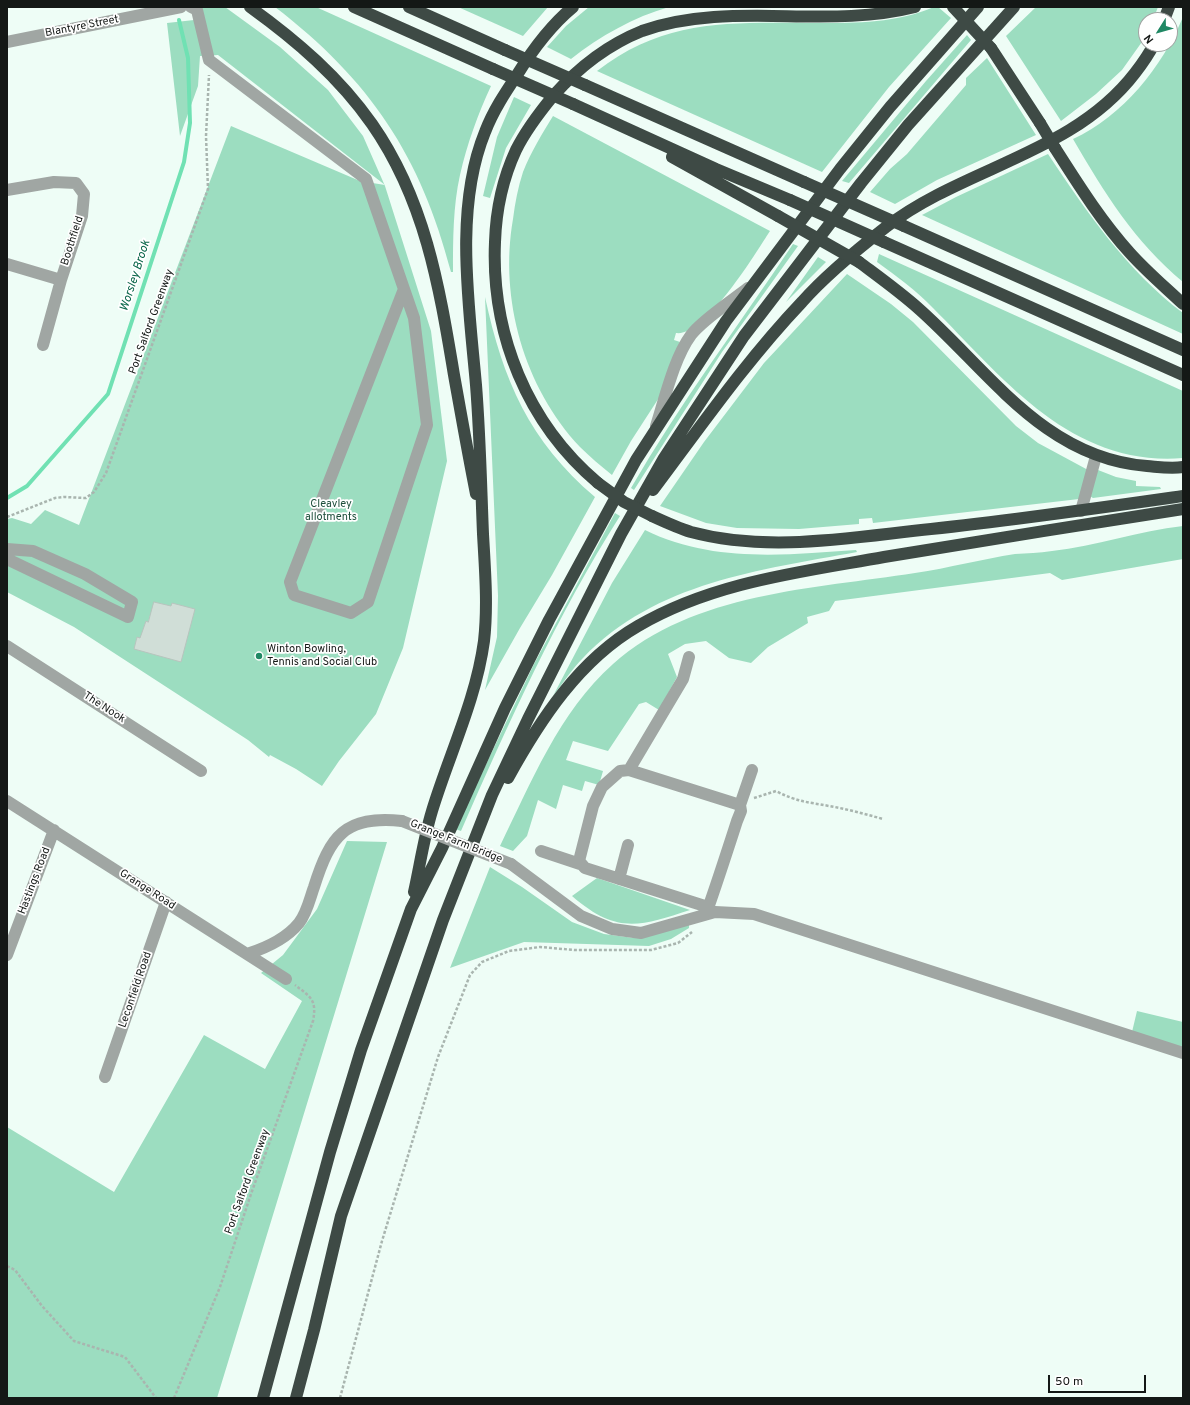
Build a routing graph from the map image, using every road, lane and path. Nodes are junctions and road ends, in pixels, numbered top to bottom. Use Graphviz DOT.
graph roads {
  1 [pos="182,7"];
  2 [pos="191,7"];
  3 [pos="250,7"];
  4 [pos="354,7"];
  5 [pos="409,7"];
  6 [pos="573,7"];
  7 [pos="915,7"];
  8 [pos="953,7"];
  9 [pos="978,7"];
  10 [pos="1014,7"];
  11 [pos="7,42"];
  12 [pos="1148,52"];
  13 [pos="209,60"];
  14 [pos="603,118"];
  15 [pos="7,190"];
  16 [pos="7,264"];
  17 [pos="61,280"];
  18 [pos="753,284"];
  19 [pos="404,289"];
  20 [pos="1183,304"];
  21 [pos="43,345"];
  22 [pos="1183,350"];
  23 [pos="1183,375"];
  24 [pos="655,429"];
  25 [pos="1096,456"];
  26 [pos="1183,467"];
  27 [pos="1183,496"];
  28 [pos="1183,509"];
  29 [pos="1081,511"];
  30 [pos="7,517"];
  31 [pos="621,534"];
  32 [pos="483,536"];
  33 [pos="7,549"];
  34 [pos="7,559"];
  35 [pos="7,646"];
  36 [pos="689,657"];
  37 [pos="629,770"];
  38 [pos="752,770"];
  39 [pos="201,771"];
  40 [pos="7,801"];
  41 [pos="741,803"];
  42 [pos="883,819"];
  43 [pos="54,830"];
  44 [pos="628,845"];
  45 [pos="541,851"];
  46 [pos="580,864"];
  47 [pos="461,874"];
  48 [pos="619,879"];
  49 [pos="166,902"];
  50 [pos="411,909"];
  51 [pos="707,911"];
  52 [pos="693,931"];
  53 [pos="247,954"];
  54 [pos="7,955"];
  55 [pos="286,979"];
  56 [pos="1183,1053"];
  57 [pos="105,1077"];
  58 [pos="7,1266"];
  59 [pos="156,1398"];
  60 [pos="174,1398"];
  61 [pos="263,1398"];
  62 [pos="296,1398"];
  63 [pos="340,1398"];
  1 -- 11 [label="street, Blantyre Street"];
  2 -- 13 [label="street"];
  3 -- 32 [label="highway"];
  4 -- 14 [label="highway, bridge"];
  5 -- 22 [label="highway, bridge"];
  6 -- 32 [label="highway"];
  7 -- 29 [label="highway, bridge"];
  8 -- 20 [label="highway, bridge"];
  9 -- 18 [label="highway"];
  10 -- 31 [label="highway"];
  12 -- 31 [label="highway"];
  13 -- 19 [label="street"];
  13 -- 30 [label="path, Port Salford Greenway"];
  14 -- 23 [label="highway, bridge"];
  14 -- 25 [label="highway, bridge"];
  15 -- 17 [label="street, Boothfield"];
  16 -- 17 [label="street"];
  17 -- 21 [label="street, Boothfield"];
  18 -- 24 [label="highway"];
  18 -- 24 [label="street"];
  19 -- 19 [label="street"];
  24 -- 50 [label="highway"];
  25 -- 26 [label="highway"];
  25 -- 29 [label="street"];
  27 -- 29 [label="highway"];
  28 -- 47 [label="highway"];
  31 -- 47 [label="highway"];
  32 -- 50 [label="highway"];
  33 -- 34 [label="street"];
  35 -- 39 [label="street, The Nook"];
  36 -- 37 [label="street"];
  37 -- 41 [label="street"];
  37 -- 46 [label="street"];
  38 -- 41 [label="street"];
  40 -- 43 [label="street, Grange Road"];
  41 -- 42 [label="path"];
  41 -- 51 [label="street"];
  43 -- 49 [label="street, Grange Road"];
  43 -- 54 [label="street, Hastings Road"];
  44 -- 48 [label="street"];
  45 -- 46 [label="street"];
  46 -- 48 [label="street"];
  47 -- 62 [label="highway"];
  48 -- 51 [label="street"];
  49 -- 53 [label="street, Grange Road"];
  49 -- 57 [label="street, Leconfield Road"];
  50 -- 61 [label="highway"];
  51 -- 53 [label="street, Grange Farm Bridge, bridge"];
  51 -- 56 [label="street"];
  52 -- 63 [label="path"];
  53 -- 55 [label="street, Grange Road"];
  55 -- 60 [label="path, Port Salford Greenway"];
  58 -- 59 [label="path"];
}
